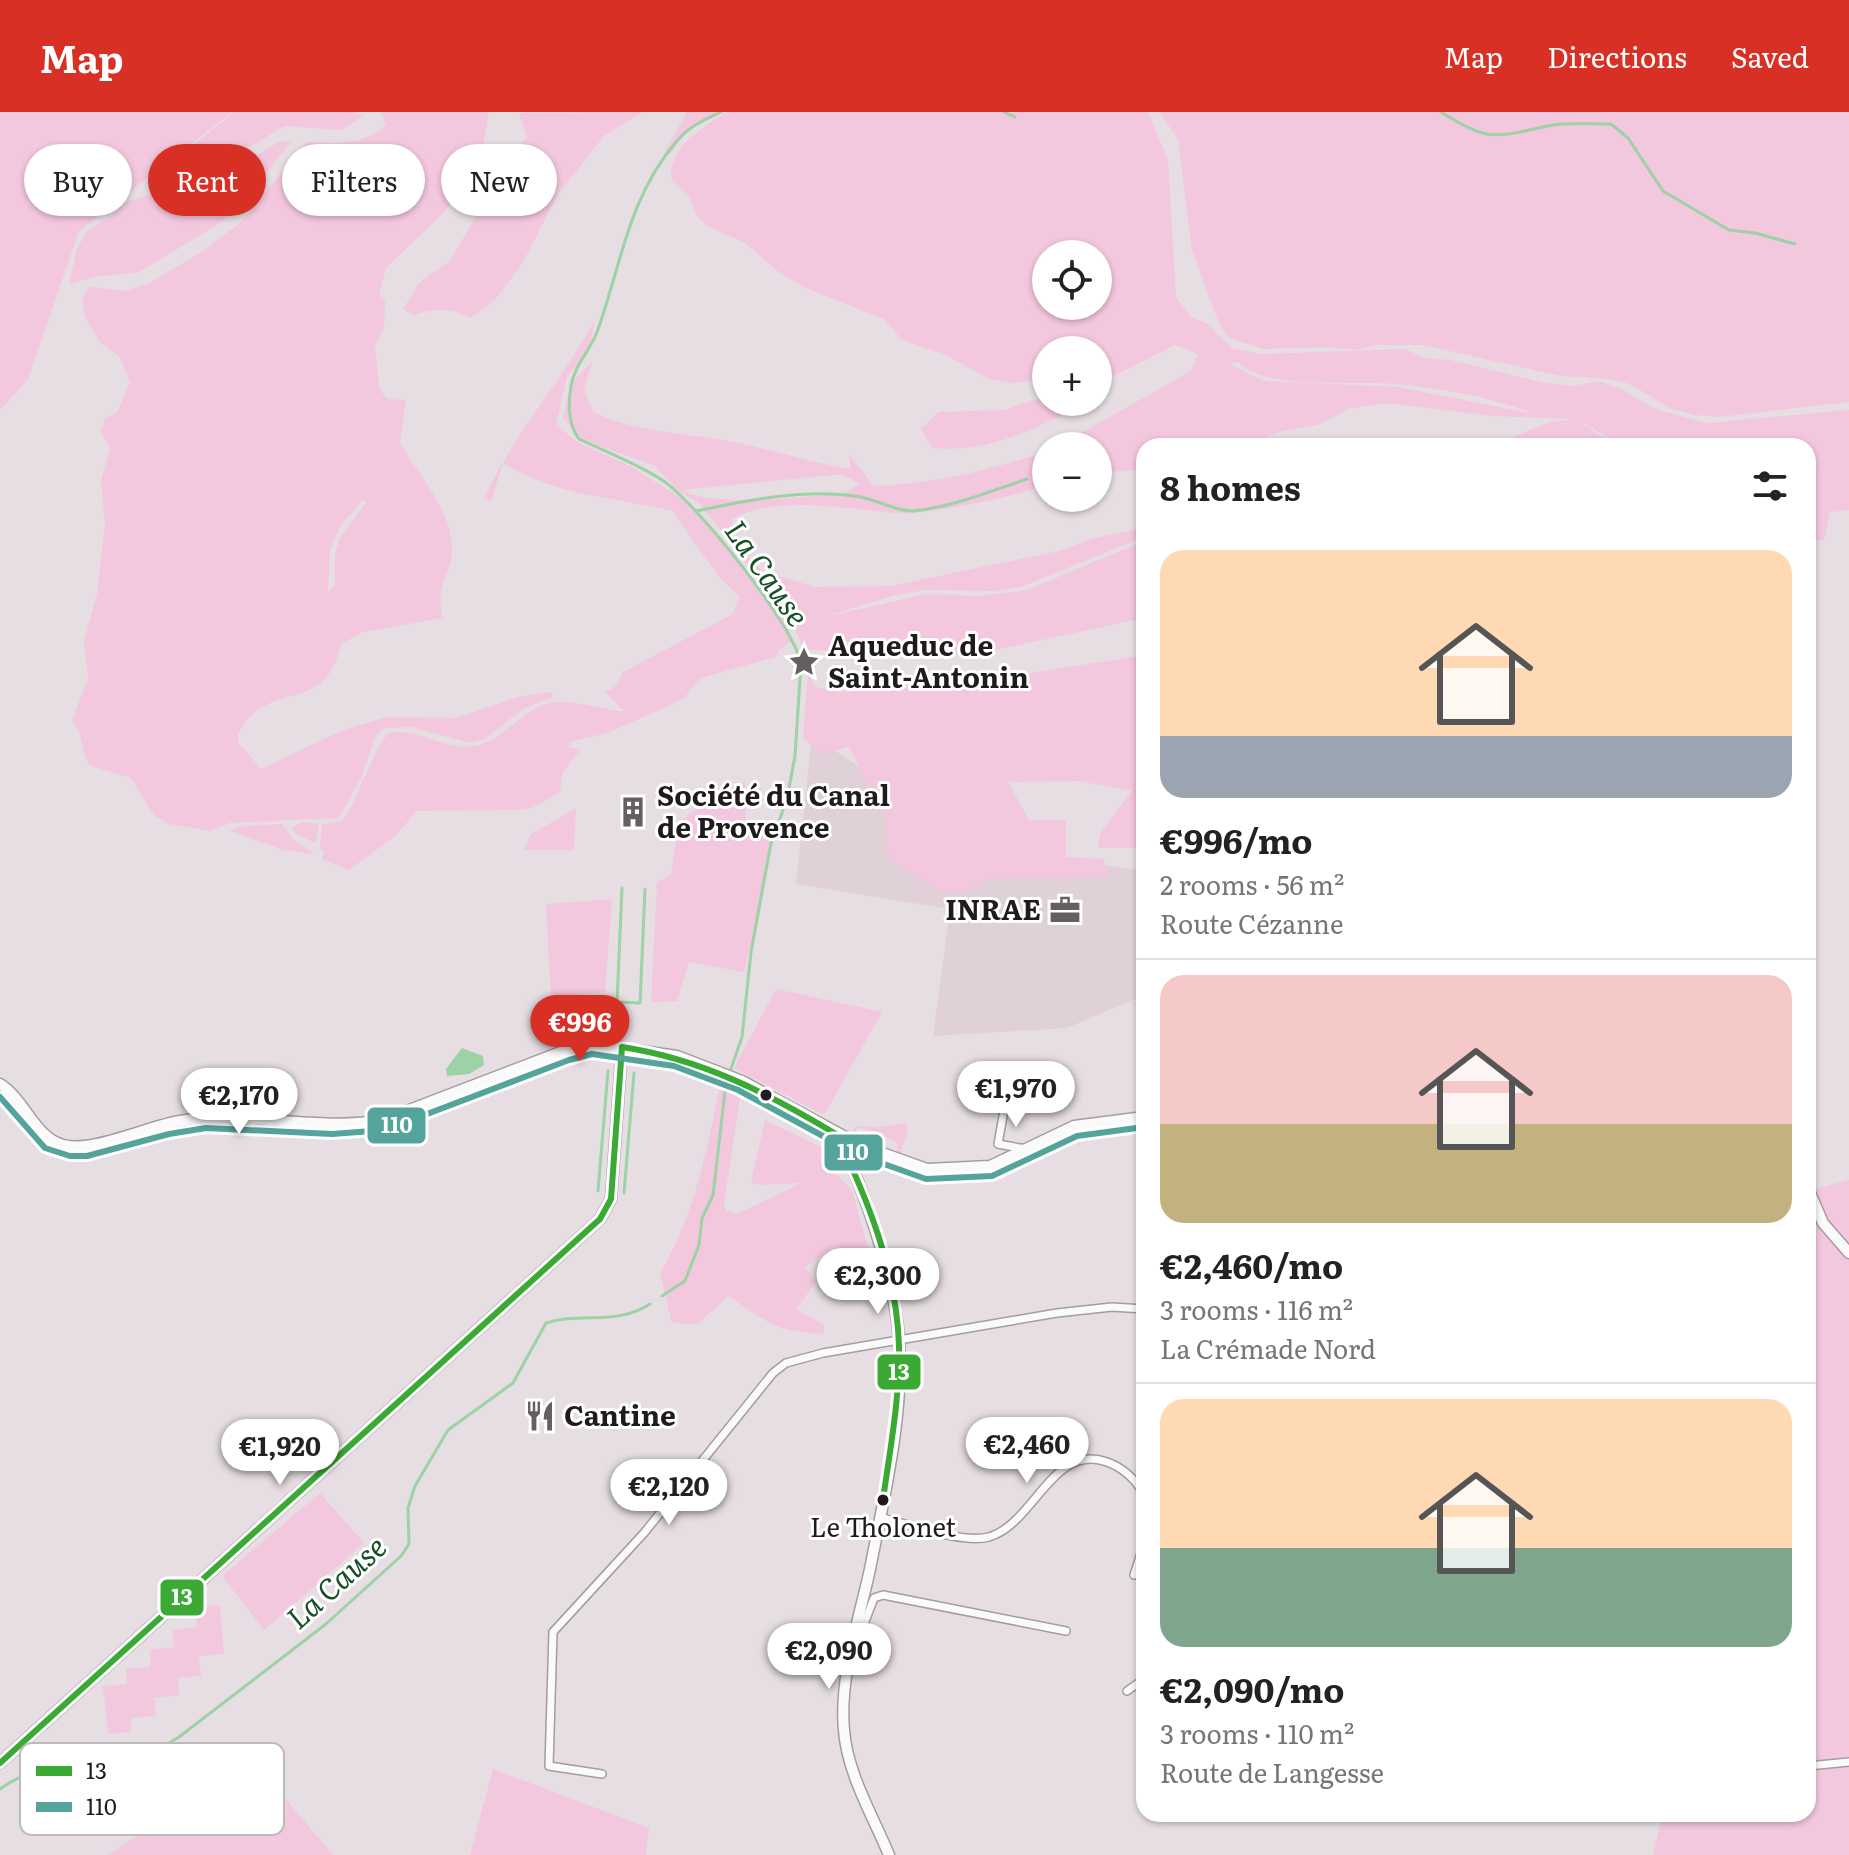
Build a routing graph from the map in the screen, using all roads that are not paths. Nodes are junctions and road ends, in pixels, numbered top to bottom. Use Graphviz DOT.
graph roads {
  1 [pos="622,1047"];
  2 [pos="0,1084"];
  3 [pos="1005,1105"];
  4 [pos="1136,1118"];
  5 [pos="836,1134"];
  6 [pos="1028,1150"];
  7 [pos="1816,1207"];
  8 [pos="1849,1253"];
  9 [pos="1136,1309"];
  10 [pos="899,1341"];
  11 [pos="1136,1484"];
  12 [pos="879,1517"];
  13 [pos="1136,1569"];
  14 [pos="1134,1575"];
  15 [pos="858,1624"];
  16 [pos="1066,1631"];
  17 [pos="1136,1685"];
  18 [pos="1127,1691"];
  19 [pos="22,1743"];
  20 [pos="20,1745"];
  21 [pos="1849,1762"];
  22 [pos="0,1763"];
  23 [pos="1816,1765"];
  24 [pos="602,1774"];
  25 [pos="889,1855"];
  1 -- 2 [label="street"];
  1 -- 5 [label="street"];
  1 -- 19 [label="street"];
  3 -- 6 [label="street"];
  4 -- 6 [label="street"];
  5 -- 6 [label="street"];
  5 -- 10 [label="street"];
  7 -- 8 [label="street"];
  9 -- 10 [label="street"];
  10 -- 12 [label="street"];
  10 -- 24 [label="street"];
  11 -- 12 [label="street"];
  12 -- 15 [label="street"];
  13 -- 14 [label="street"];
  15 -- 16 [label="street"];
  15 -- 25 [label="street"];
  17 -- 18 [label="street"];
  20 -- 22 [label="street"];
  21 -- 23 [label="street"];
}
